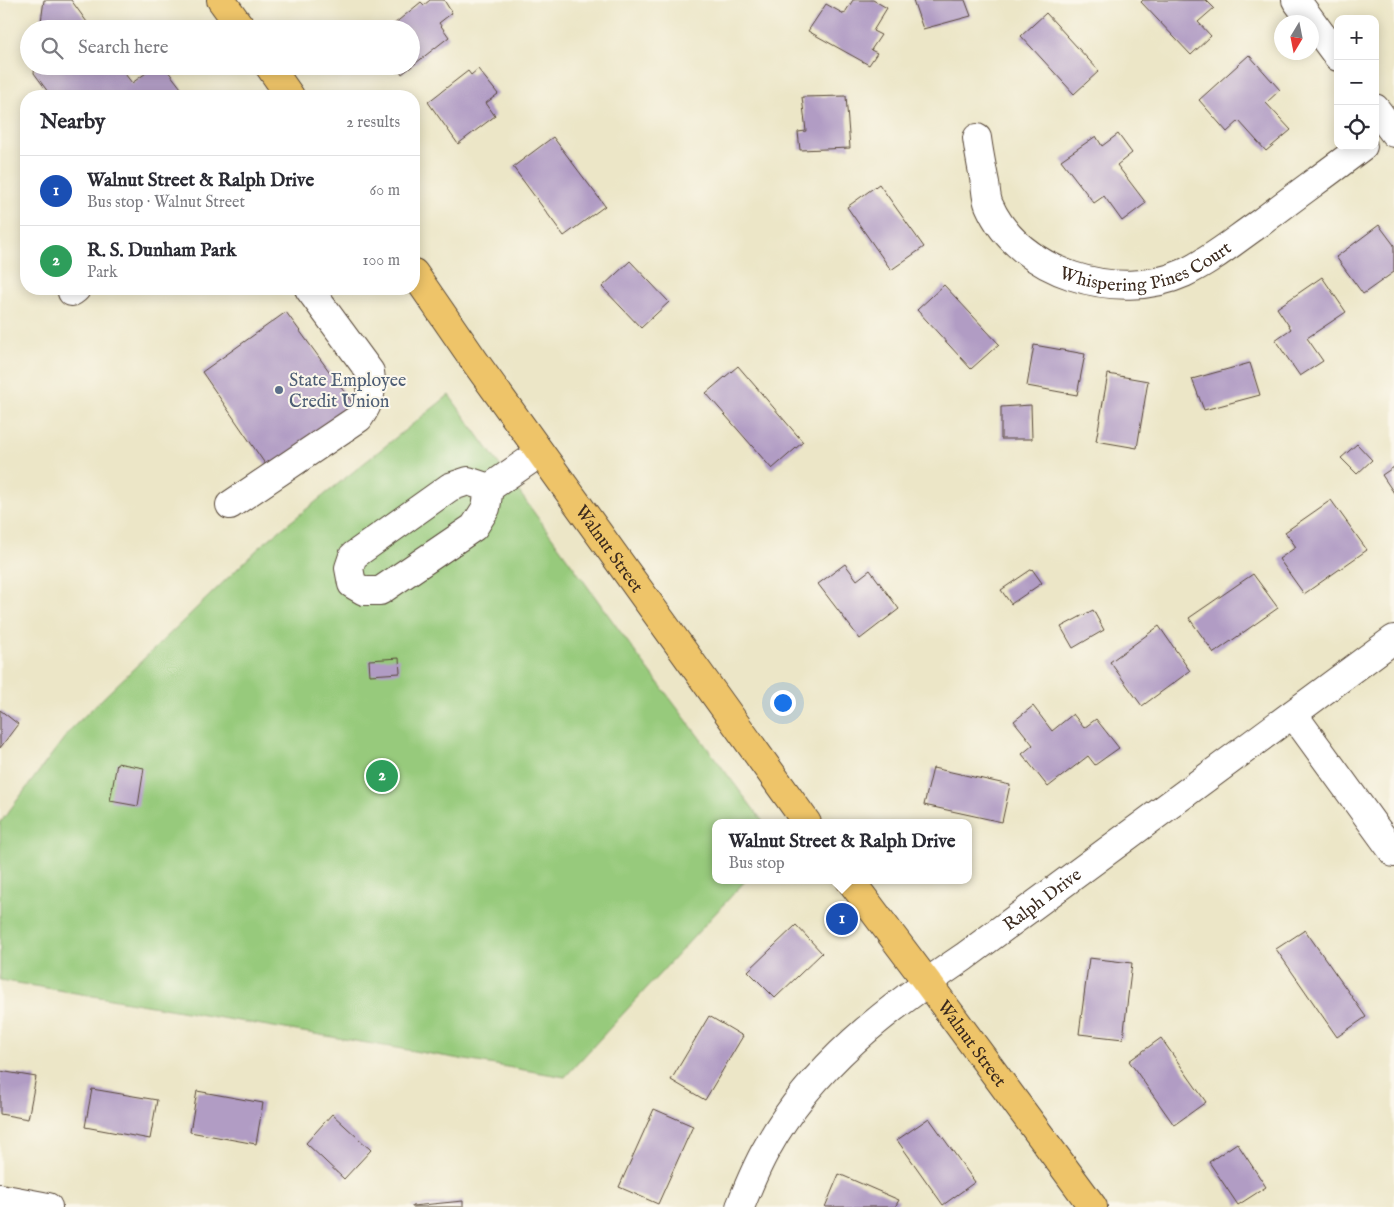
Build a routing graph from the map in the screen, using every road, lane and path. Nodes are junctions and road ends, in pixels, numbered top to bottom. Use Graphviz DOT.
graph roads {
  1 [pos="221,0"];
  2 [pos="1296,0"];
  3 [pos="235,20"];
  4 [pos="1334,52"];
  5 [pos="275,75"];
  6 [pos="286,90"];
  7 [pos="977,138"];
  8 [pos="1358,150"];
  9 [pos="420,282"];
  10 [pos="314,295"];
  11 [pos="540,453"];
  12 [pos="489,488"];
  13 [pos="230,505"];
  14 [pos="1394,639"];
  15 [pos="1293,714"];
  16 [pos="804,819"];
  17 [pos="1394,854"];
  18 [pos="853,884"];
  19 [pos="927,982"];
  20 [pos="0,1198"];
  21 [pos="48,1207"];
  22 [pos="740,1207"];
  23 [pos="1092,1207"];
  1 -- 3 [label="main road"];
  2 -- 4 [label="street"];
  5 -- 6 [label="main road"];
  7 -- 8 [label="street, Whispering Pines Court"];
  9 -- 11 [label="main road, Walnut Street"];
  10 -- 13 [label="street"];
  11 -- 12 [label="street"];
  11 -- 16 [label="main road, Walnut Street"];
  12 -- 12 [label="street"];
  14 -- 15 [label="street, Ralph Drive"];
  15 -- 17 [label="street"];
  15 -- 19 [label="street, Ralph Drive"];
  18 -- 19 [label="main road, Walnut Street"];
  19 -- 22 [label="street, Ralph Drive"];
  19 -- 23 [label="main road, Walnut Street"];
  20 -- 21 [label="street"];
}
